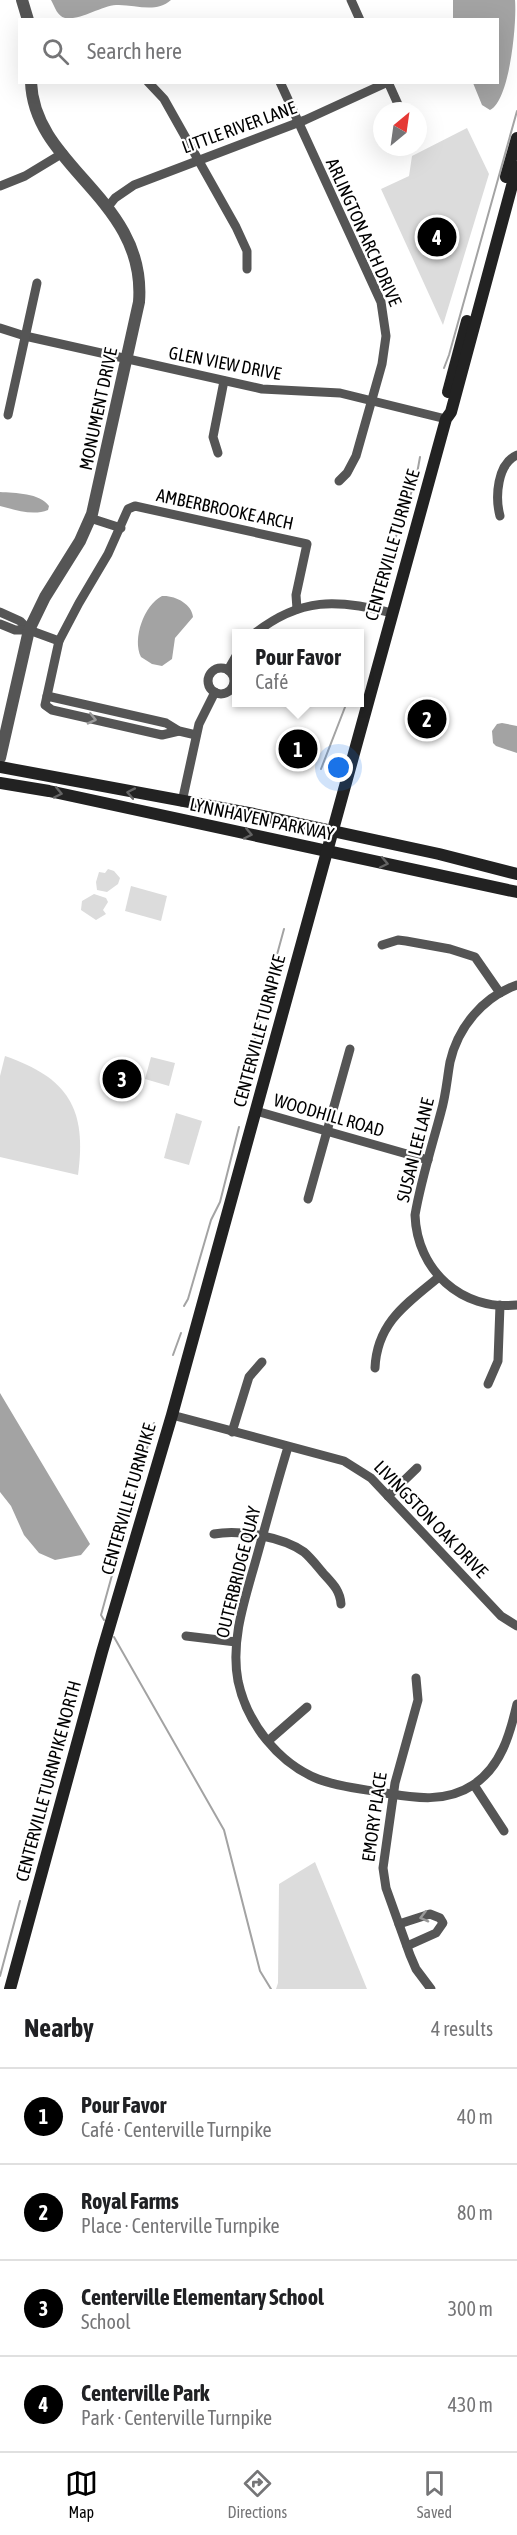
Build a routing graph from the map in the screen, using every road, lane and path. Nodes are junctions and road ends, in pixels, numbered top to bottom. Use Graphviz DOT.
graph roads {
  1 [pos="22,0"];
  2 [pos="351,0"];
  3 [pos="27,18"];
  4 [pos="359,18"];
  5 [pos="31,84"];
  6 [pos="150,84"];
  7 [pos="281,84"];
  8 [pos="384,84"];
  9 [pos="389,84"];
  10 [pos="397,102"];
  11 [pos="298,123"];
  12 [pos="516,145"];
  13 [pos="63,153"];
  14 [pos="198,160"];
  15 [pos="515,165"];
  16 [pos="0,186"];
  17 [pos="517,189"];
  18 [pos="107,208"];
  19 [pos="503,218"];
  20 [pos="247,269"];
  21 [pos="37,283"];
  22 [pos="0,328"];
  23 [pos="25,336"];
  24 [pos="127,359"];
  25 [pos="224,381"];
  26 [pos="372,400"];
  27 [pos="8,415"];
  28 [pos="446,419"];
  29 [pos="218,453"];
  30 [pos="517,455"];
  31 [pos="339,481"];
  32 [pos="500,516"];
  33 [pos="90,518"];
  34 [pos="121,528"];
  35 [pos="297,609"];
  36 [pos="0,612"];
  37 [pos="392,613"];
  38 [pos="0,624"];
  39 [pos="260,629"];
  40 [pos="29,630"];
  41 [pos="59,641"];
  42 [pos="232,664"];
  43 [pos="228,670"];
  44 [pos="232,675"];
  45 [pos="232,687"];
  46 [pos="215,692"];
  47 [pos="196,735"];
  48 [pos="0,758"];
  49 [pos="0,767"];
  50 [pos="0,783"];
  51 [pos="182,802"];
  52 [pos="332,831"];
  53 [pos="326,851"];
  54 [pos="517,874"];
  55 [pos="517,892"];
  56 [pos="382,945"];
  57 [pos="517,985"];
  58 [pos="500,993"];
  59 [pos="350,1049"];
  60 [pos="256,1111"];
  61 [pos="327,1131"];
  62 [pos="428,1160"];
  63 [pos="308,1199"];
  64 [pos="439,1277"];
  65 [pos="500,1305"];
  66 [pos="517,1305"];
  67 [pos="262,1362"];
  68 [pos="375,1368"];
  69 [pos="488,1384"];
  70 [pos="172,1415"];
  71 [pos="232,1432"];
  72 [pos="288,1447"];
  73 [pos="417,1468"];
  74 [pos="388,1496"];
  75 [pos="214,1534"];
  76 [pos="262,1537"];
  77 [pos="341,1604"];
  78 [pos="517,1626"];
  79 [pos="186,1636"];
  80 [pos="236,1642"];
  81 [pos="102,1652"];
  82 [pos="416,1678"];
  83 [pos="517,1704"];
  84 [pos="307,1707"];
  85 [pos="514,1732"];
  86 [pos="267,1741"];
  87 [pos="474,1785"];
  88 [pos="393,1794"];
  89 [pos="504,1831"];
  90 [pos="399,1924"];
  91 [pos="407,1946"];
  92 [pos="9,1989"];
  93 [pos="431,1989"];
  1 -- 3 [label="street"];
  2 -- 4 [label="street"];
  5 -- 13 [label="street, MONUMENT DRIVE"];
  6 -- 14 [label="street"];
  7 -- 11 [label="street, ARLINGTON ARCH DRIVE"];
  8 -- 11 [label="street, LITTLE RIVER LANE"];
  9 -- 10 [label="street"];
  11 -- 14 [label="street, LITTLE RIVER LANE"];
  11 -- 26 [label="street, ARLINGTON ARCH DRIVE"];
  12 -- 15 [label="main road, CENTERVILLE TURNPIKE"];
  13 -- 16 [label="street"];
  13 -- 18 [label="street, MONUMENT DRIVE"];
  14 -- 18 [label="street, LITTLE RIVER LANE"];
  14 -- 20 [label="street"];
  15 -- 19 [label="main road, CENTERVILLE TURNPIKE"];
  15 -- 28 [label="main road, CENTERVILLE TURNPIKE"];
  17 -- 19 [label="main road"];
  18 -- 24 [label="street, MONUMENT DRIVE"];
  19 -- 28 [label="main road, CENTERVILLE TURNPIKE"];
  21 -- 23 [label="street"];
  22 -- 23 [label="street, GLEN VIEW DRIVE"];
  23 -- 24 [label="street, GLEN VIEW DRIVE"];
  23 -- 27 [label="street"];
  24 -- 25 [label="street, GLEN VIEW DRIVE"];
  24 -- 33 [label="street, MONUMENT DRIVE"];
  25 -- 26 [label="street, GLEN VIEW DRIVE"];
  25 -- 29 [label="street"];
  26 -- 28 [label="street, GLEN VIEW DRIVE"];
  26 -- 31 [label="street, ARLINGTON ARCH DRIVE"];
  28 -- 37 [label="main road, CENTERVILLE TURNPIKE"];
  30 -- 32 [label="street"];
  33 -- 34 [label="street"];
  33 -- 40 [label="street, MONUMENT DRIVE"];
  34 -- 35 [label="street, AMBERBROOKE ARCH"];
  34 -- 41 [label="street, AMBERBROOKE ARCH"];
  35 -- 37 [label="street"];
  35 -- 39 [label="street"];
  36 -- 40 [label="street"];
  37 -- 52 [label="main road, CENTERVILLE TURNPIKE"];
  38 -- 40 [label="street"];
  40 -- 41 [label="street"];
  40 -- 48 [label="street, MONUMENT DRIVE"];
  41 -- 47 [label="street, AMBERBROOKE ARCH"];
  42 -- 43 [label="street"];
  43 -- 44 [label="street"];
  43 -- 46 [label="street"];
  45 -- 46 [label="street"];
  46 -- 47 [label="street"];
  47 -- 51 [label="street"];
  51 -- 49 [label="main road, LYNNHAVEN PARKWAY, one-way"];
  50 -- 53 [label="main road, LYNNHAVEN PARKWAY, one-way"];
  51 -- 52 [label="main road, LYNNHAVEN PARKWAY"];
  52 -- 53 [label="main road, CENTERVILLE TURNPIKE"];
  52 -- 54 [label="main road, LYNNHAVEN PARKWAY"];
  53 -- 55 [label="main road, LYNNHAVEN PARKWAY, one-way"];
  53 -- 60 [label="main road, CENTERVILLE TURNPIKE"];
  56 -- 58 [label="street"];
  57 -- 58 [label="street, SUSAN LEE LANE"];
  58 -- 62 [label="street, SUSAN LEE LANE"];
  59 -- 61 [label="street"];
  60 -- 61 [label="street, WOODHILL ROAD"];
  60 -- 70 [label="main road, CENTERVILLE TURNPIKE"];
  61 -- 62 [label="street, WOODHILL ROAD"];
  61 -- 63 [label="street"];
  62 -- 64 [label="street, SUSAN LEE LANE"];
  64 -- 65 [label="street, SUSAN LEE LANE"];
  64 -- 68 [label="street"];
  65 -- 66 [label="street, SUSAN LEE LANE"];
  65 -- 69 [label="street"];
  67 -- 71 [label="street"];
  70 -- 71 [label="street, LIVINGSTON OAK DRIVE"];
  70 -- 81 [label="main road, CENTERVILLE TURNPIKE"];
  71 -- 72 [label="street, LIVINGSTON OAK DRIVE"];
  72 -- 74 [label="street, LIVINGSTON OAK DRIVE"];
  72 -- 76 [label="street, OUTERBRIDGE QUAY"];
  73 -- 74 [label="street"];
  74 -- 78 [label="street, LIVINGSTON OAK DRIVE"];
  75 -- 76 [label="street"];
  76 -- 77 [label="street"];
  76 -- 80 [label="street, OUTERBRIDGE QUAY"];
  79 -- 80 [label="street"];
  80 -- 86 [label="street, OUTERBRIDGE QUAY"];
  81 -- 92 [label="main road, CENTERVILLE TURNPIKE NORTH"];
  82 -- 88 [label="street, EMORY PLACE"];
  83 -- 85 [label="street, OUTERBRIDGE QUAY"];
  84 -- 86 [label="street"];
  85 -- 87 [label="street, OUTERBRIDGE QUAY"];
  86 -- 88 [label="street, OUTERBRIDGE QUAY"];
  87 -- 88 [label="street, OUTERBRIDGE QUAY"];
  87 -- 89 [label="street"];
  88 -- 90 [label="street, EMORY PLACE"];
  90 -- 91 [label="street, EMORY PLACE"];
  91 -- 90 [label="street, one-way"];
  91 -- 93 [label="street, EMORY PLACE"];
}
